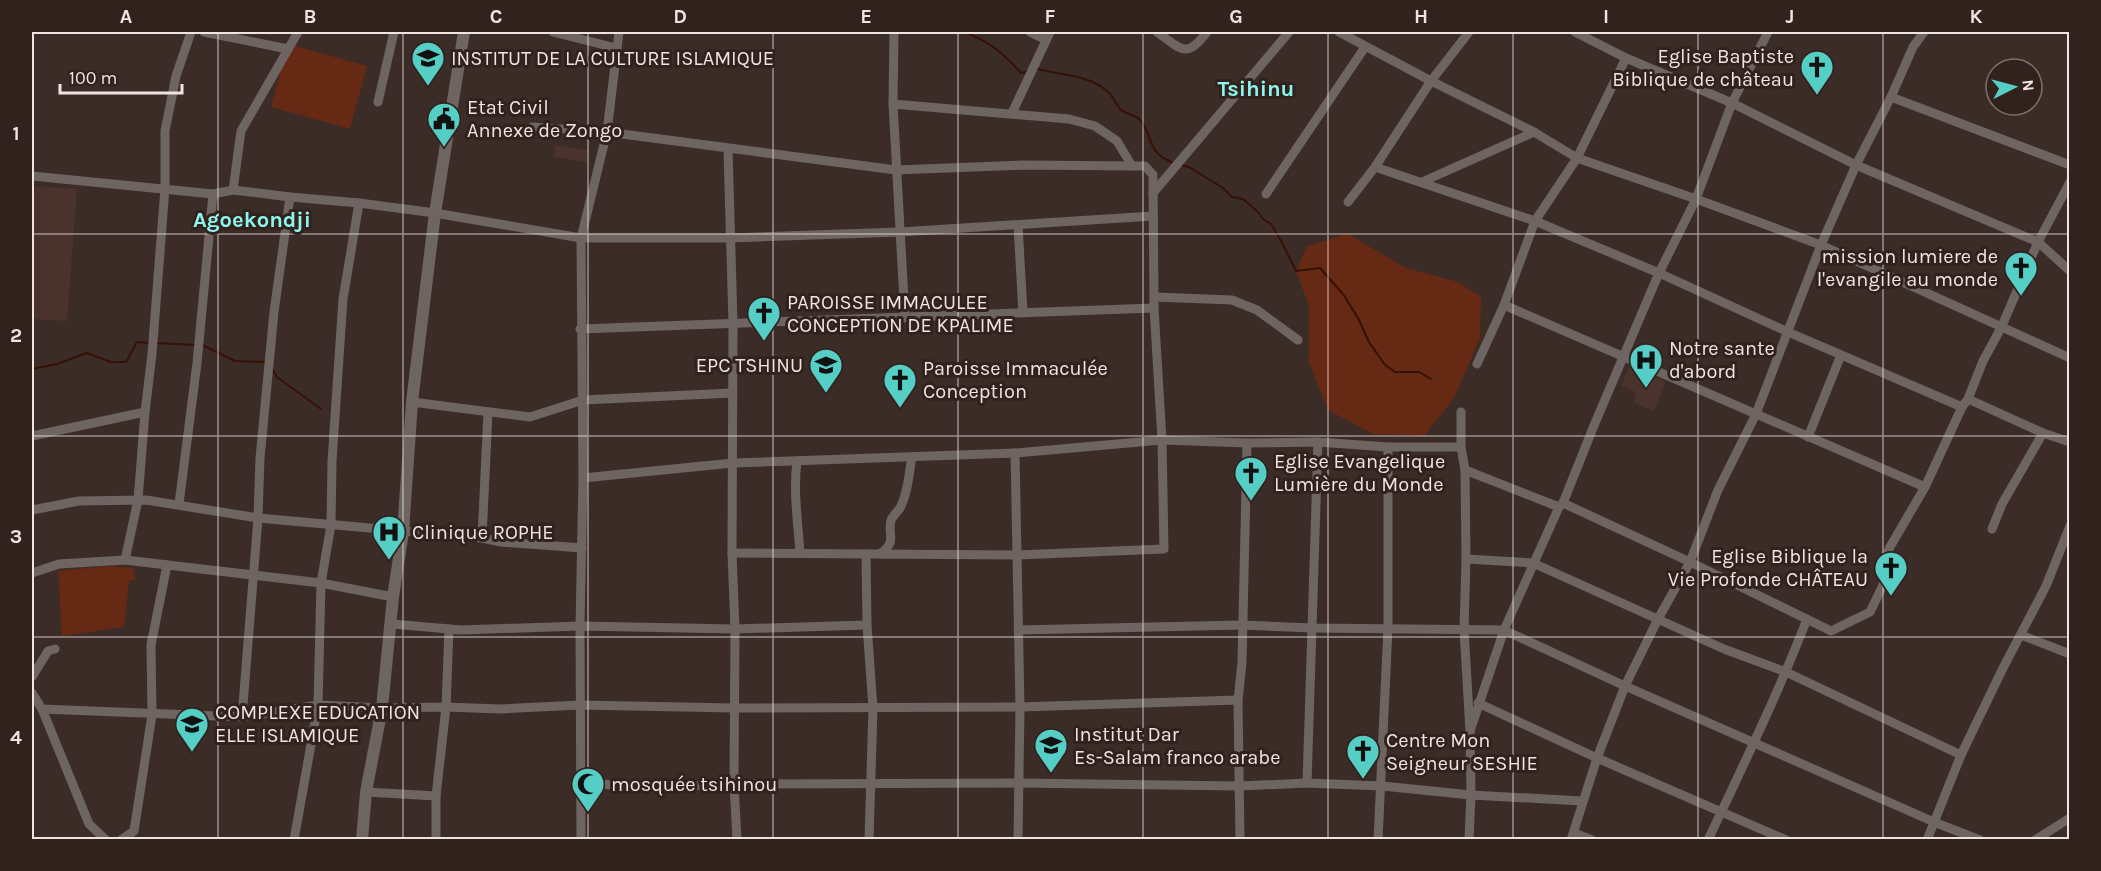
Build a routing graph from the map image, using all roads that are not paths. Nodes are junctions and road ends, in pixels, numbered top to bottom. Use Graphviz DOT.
graph roads {
  1 [pos="191,32"];
  2 [pos="204,32"];
  3 [pos="298,32"];
  4 [pos="394,32"];
  5 [pos="464,32"];
  6 [pos="553,32"];
  7 [pos="619,32"];
  8 [pos="894,32"];
  9 [pos="1030,32"];
  10 [pos="1157,32"];
  11 [pos="1207,32"];
  12 [pos="1289,32"];
  13 [pos="1340,32"];
  14 [pos="1469,32"];
  15 [pos="1575,32"];
  16 [pos="1768,32"];
  17 [pos="1924,32"];
  18 [pos="1048,36"];
  19 [pos="1365,47"];
  20 [pos="616,48"];
  21 [pos="288,49"];
  22 [pos="1626,58"];
  23 [pos="1431,81"];
  24 [pos="1891,97"];
  25 [pos="378,102"];
  26 [pos="1732,103"];
  27 [pos="893,104"];
  28 [pos="1012,113"];
  29 [pos="532,127"];
  30 [pos="607,132"];
  31 [pos="1534,132"];
  32 [pos="728,150"];
  33 [pos="1577,158"];
  34 [pos="1856,165"];
  35 [pos="2070,165"];
  36 [pos="1132,166"];
  37 [pos="1376,167"];
  38 [pos="896,170"];
  39 [pos="32,176"];
  40 [pos="1422,182"];
  41 [pos="2070,182"];
  42 [pos="165,188"];
  43 [pos="233,190"];
  44 [pos="1153,193"];
  45 [pos="213,194"];
  46 [pos="1266,194"];
  47 [pos="290,197"];
  48 [pos="1696,199"];
  49 [pos="1348,202"];
  50 [pos="359,203"];
  51 [pos="435,213"];
  52 [pos="1153,216"];
  53 [pos="1535,221"];
  54 [pos="1018,225"];
  55 [pos="900,232"];
  56 [pos="581,238"];
  57 [pos="730,238"];
  58 [pos="2038,242"];
  59 [pos="1821,245"];
  60 [pos="2070,271"];
  61 [pos="1659,273"];
  62 [pos="1154,303"];
  63 [pos="1504,305"];
  64 [pos="1023,313"];
  65 [pos="905,318"];
  66 [pos="733,323"];
  67 [pos="2001,328"];
  68 [pos="580,329"];
  69 [pos="1788,332"];
  70 [pos="1298,340"];
  71 [pos="1841,356"];
  72 [pos="1625,357"];
  73 [pos="2070,358"];
  74 [pos="1477,364"];
  75 [pos="732,393"];
  76 [pos="1968,399"];
  77 [pos="583,400"];
  78 [pos="412,402"];
  79 [pos="1962,407"];
  80 [pos="488,411"];
  81 [pos="145,412"];
  82 [pos="1461,412"];
  83 [pos="1756,414"];
  84 [pos="2043,434"];
  85 [pos="32,436"];
  86 [pos="1808,437"];
  87 [pos="1162,440"];
  88 [pos="1247,442"];
  89 [pos="1318,442"];
  90 [pos="2070,442"];
  91 [pos="1388,447"];
  92 [pos="1461,447"];
  93 [pos="1015,453"];
  94 [pos="912,457"];
  95 [pos="797,461"];
  96 [pos="733,463"];
  97 [pos="1465,470"];
  98 [pos="583,478"];
  99 [pos="1925,487"];
  100 [pos="138,500"];
  101 [pos="179,504"];
  102 [pos="1561,505"];
  103 [pos="33,507"];
  104 [pos="258,518"];
  105 [pos="331,525"];
  106 [pos="2070,526"];
  107 [pos="1992,529"];
  108 [pos="403,532"];
  109 [pos="482,538"];
  110 [pos="582,548"];
  111 [pos="732,553"];
  112 [pos="800,553"];
  113 [pos="866,554"];
  114 [pos="880,554"];
  115 [pos="1018,555"];
  116 [pos="1466,559"];
  117 [pos="125,560"];
  118 [pos="1690,562"];
  119 [pos="1533,563"];
  120 [pos="167,565"];
  121 [pos="32,573"];
  122 [pos="252,575"];
  123 [pos="321,583"];
  124 [pos="393,597"];
  125 [pos="1658,619"];
  126 [pos="1807,619"];
  127 [pos="392,624"];
  128 [pos="867,625"];
  129 [pos="1241,625"];
  130 [pos="580,626"];
  131 [pos="1312,628"];
  132 [pos="1388,628"];
  133 [pos="449,629"];
  134 [pos="735,629"];
  135 [pos="1018,630"];
  136 [pos="1464,630"];
  137 [pos="1504,630"];
  138 [pos="2021,635"];
  139 [pos="56,649"];
  140 [pos="2070,654"];
  141 [pos="1786,672"];
  142 [pos="32,677"];
  143 [pos="1625,686"];
  144 [pos="32,693"];
  145 [pos="1238,700"];
  146 [pos="1478,703"];
  147 [pos="318,705"];
  148 [pos="580,705"];
  149 [pos="446,706"];
  150 [pos="1020,707"];
  151 [pos="382,708"];
  152 [pos="734,708"];
  153 [pos="873,708"];
  154 [pos="42,709"];
  155 [pos="152,715"];
  156 [pos="242,717"];
  157 [pos="1470,731"];
  158 [pos="1755,742"];
  159 [pos="1961,755"];
  160 [pos="1597,758"];
  161 [pos="580,782"];
  162 [pos="1020,783"];
  163 [pos="1306,783"];
  164 [pos="734,784"];
  165 [pos="871,785"];
  166 [pos="1239,786"];
  167 [pos="1382,786"];
  168 [pos="366,792"];
  169 [pos="1471,795"];
  170 [pos="436,796"];
  171 [pos="1582,801"];
  172 [pos="1722,811"];
  173 [pos="2070,818"];
  174 [pos="1934,822"];
  175 [pos="134,831"];
  176 [pos="1573,836"];
  177 [pos="106,840"];
  178 [pos="121,840"];
  179 [pos="141,840"];
  180 [pos="294,840"];
  181 [pos="362,840"];
  182 [pos="436,840"];
  183 [pos="581,840"];
  184 [pos="736,840"];
  185 [pos="869,840"];
  186 [pos="1018,840"];
  187 [pos="1240,840"];
  188 [pos="1378,840"];
  189 [pos="1469,840"];
  190 [pos="1592,840"];
  191 [pos="1708,840"];
  192 [pos="1786,840"];
  193 [pos="1927,840"];
  194 [pos="1980,840"];
  195 [pos="2035,840"];
  1 -- 42 [label="street"];
  2 -- 21 [label="street"];
  3 -- 21 [label="street"];
  4 -- 25 [label="street"];
  5 -- 51 [label="street"];
  6 -- 20 [label="street"];
  7 -- 20 [label="street"];
  8 -- 27 [label="street"];
  9 -- 18 [label="street"];
  10 -- 11 [label="street"];
  12 -- 44 [label="street"];
  13 -- 19 [label="street"];
  14 -- 23 [label="street"];
  15 -- 22 [label="street"];
  16 -- 26 [label="street"];
  17 -- 24 [label="street"];
  18 -- 28 [label="street"];
  19 -- 23 [label="street"];
  19 -- 46 [label="street"];
  20 -- 30 [label="street"];
  21 -- 43 [label="street"];
  22 -- 26 [label="street"];
  22 -- 33 [label="street"];
  23 -- 31 [label="street"];
  23 -- 37 [label="street"];
  24 -- 34 [label="street"];
  24 -- 35 [label="street"];
  26 -- 34 [label="street"];
  26 -- 48 [label="street"];
  27 -- 28 [label="street"];
  27 -- 38 [label="street"];
  28 -- 36 [label="street"];
  29 -- 30 [label="street"];
  30 -- 32 [label="street"];
  30 -- 56 [label="street"];
  31 -- 33 [label="street"];
  31 -- 40 [label="street"];
  32 -- 38 [label="street"];
  32 -- 57 [label="street"];
  33 -- 48 [label="street"];
  33 -- 53 [label="street"];
  34 -- 58 [label="street"];
  34 -- 59 [label="street"];
  36 -- 38 [label="street"];
  36 -- 44 [label="street"];
  37 -- 40 [label="street"];
  37 -- 49 [label="street"];
  38 -- 55 [label="street"];
  39 -- 42 [label="street"];
  40 -- 53 [label="street"];
  41 -- 58 [label="street"];
  42 -- 45 [label="street"];
  42 -- 81 [label="street"];
  43 -- 45 [label="street"];
  43 -- 47 [label="street"];
  44 -- 52 [label="street"];
  45 -- 101 [label="street"];
  47 -- 50 [label="street"];
  47 -- 104 [label="street"];
  48 -- 59 [label="street"];
  48 -- 61 [label="street"];
  50 -- 51 [label="street"];
  50 -- 105 [label="street"];
  51 -- 56 [label="street"];
  51 -- 78 [label="street"];
  52 -- 54 [label="street"];
  52 -- 62 [label="street"];
  53 -- 61 [label="street"];
  53 -- 63 [label="street"];
  54 -- 55 [label="street"];
  54 -- 64 [label="street"];
  55 -- 57 [label="street"];
  55 -- 65 [label="street"];
  56 -- 57 [label="street"];
  56 -- 68 [label="street"];
  57 -- 66 [label="street"];
  58 -- 60 [label="street"];
  58 -- 67 [label="street"];
  59 -- 67 [label="street"];
  59 -- 69 [label="street"];
  61 -- 69 [label="street"];
  61 -- 72 [label="street"];
  62 -- 64 [label="street"];
  62 -- 70 [label="street"];
  62 -- 87 [label="street"];
  63 -- 72 [label="street"];
  63 -- 74 [label="street"];
  64 -- 65 [label="street"];
  65 -- 66 [label="street"];
  66 -- 68 [label="street"];
  66 -- 75 [label="street"];
  67 -- 73 [label="street"];
  67 -- 76 [label="street"];
  68 -- 77 [label="street"];
  69 -- 71 [label="street"];
  69 -- 83 [label="street"];
  71 -- 79 [label="street"];
  71 -- 86 [label="street"];
  72 -- 83 [label="street"];
  72 -- 102 [label="street"];
  75 -- 77 [label="street"];
  75 -- 96 [label="street"];
  76 -- 79 [label="street"];
  76 -- 84 [label="street"];
  77 -- 80 [label="street"];
  77 -- 98 [label="street"];
  78 -- 80 [label="street"];
  78 -- 108 [label="street"];
  79 -- 99 [label="street"];
  80 -- 109 [label="street"];
  81 -- 85 [label="street"];
  81 -- 100 [label="street"];
  82 -- 92 [label="street"];
  83 -- 86 [label="street"];
  83 -- 118 [label="street"];
  84 -- 90 [label="street"];
  84 -- 107 [label="street"];
  86 -- 99 [label="street"];
  87 -- 88 [label="street"];
  87 -- 93 [label="street"];
  87 -- 115 [label="street"];
  88 -- 89 [label="street"];
  88 -- 129 [label="street"];
  89 -- 91 [label="street"];
  89 -- 131 [label="street"];
  91 -- 92 [label="street"];
  91 -- 132 [label="street"];
  92 -- 97 [label="street"];
  93 -- 94 [label="street"];
  93 -- 115 [label="street"];
  94 -- 95 [label="street"];
  94 -- 114 [label="street"];
  95 -- 96 [label="street"];
  95 -- 112 [label="street"];
  96 -- 98 [label="street"];
  96 -- 111 [label="street"];
  97 -- 102 [label="street"];
  97 -- 116 [label="street"];
  98 -- 110 [label="street"];
  99 -- 126 [label="street"];
  100 -- 101 [label="street"];
  100 -- 103 [label="street"];
  100 -- 117 [label="street"];
  101 -- 104 [label="street"];
  102 -- 118 [label="street"];
  102 -- 119 [label="street"];
  104 -- 105 [label="street"];
  104 -- 122 [label="street"];
  105 -- 108 [label="street"];
  105 -- 123 [label="street"];
  106 -- 138 [label="street"];
  108 -- 109 [label="street"];
  108 -- 124 [label="street"];
  109 -- 110 [label="street"];
  110 -- 130 [label="street"];
  111 -- 112 [label="street"];
  111 -- 134 [label="street"];
  112 -- 113 [label="street"];
  113 -- 114 [label="street"];
  113 -- 128 [label="street"];
  114 -- 115 [label="street"];
  115 -- 135 [label="street"];
  116 -- 119 [label="street"];
  116 -- 136 [label="street"];
  117 -- 120 [label="street"];
  117 -- 121 [label="street"];
  118 -- 125 [label="street"];
  118 -- 126 [label="street"];
  119 -- 125 [label="street"];
  119 -- 137 [label="street"];
  120 -- 122 [label="street"];
  120 -- 155 [label="street"];
  122 -- 123 [label="street"];
  122 -- 156 [label="street"];
  123 -- 124 [label="street"];
  123 -- 147 [label="street"];
  124 -- 127 [label="street"];
  125 -- 141 [label="street"];
  125 -- 143 [label="street"];
  126 -- 141 [label="street"];
  127 -- 133 [label="street"];
  127 -- 151 [label="street"];
  128 -- 134 [label="street"];
  128 -- 153 [label="street"];
  129 -- 131 [label="street"];
  129 -- 135 [label="street"];
  129 -- 145 [label="street"];
  130 -- 133 [label="street"];
  130 -- 134 [label="street"];
  130 -- 148 [label="street"];
  131 -- 132 [label="street"];
  131 -- 163 [label="street"];
  132 -- 136 [label="street"];
  132 -- 167 [label="street"];
  133 -- 149 [label="street"];
  134 -- 152 [label="street"];
  135 -- 150 [label="street"];
  136 -- 137 [label="street"];
  136 -- 157 [label="street"];
  137 -- 143 [label="street"];
  137 -- 146 [label="street"];
  138 -- 140 [label="street"];
  138 -- 159 [label="street"];
  139 -- 142 [label="street"];
  141 -- 158 [label="street"];
  141 -- 159 [label="street"];
  143 -- 158 [label="street"];
  143 -- 160 [label="street"];
  144 -- 154 [label="street"];
  145 -- 150 [label="street"];
  145 -- 166 [label="street"];
  146 -- 157 [label="street"];
  146 -- 160 [label="street"];
  147 -- 151 [label="street"];
  147 -- 156 [label="street"];
  147 -- 180 [label="street"];
  148 -- 149 [label="street"];
  148 -- 152 [label="street"];
  148 -- 161 [label="street"];
  149 -- 151 [label="street"];
  149 -- 170 [label="street"];
  150 -- 153 [label="street"];
  150 -- 162 [label="street"];
  151 -- 168 [label="street"];
  152 -- 153 [label="street"];
  152 -- 164 [label="street"];
  153 -- 165 [label="street"];
  154 -- 155 [label="street"];
  154 -- 177 [label="street"];
  155 -- 156 [label="street"];
  155 -- 175 [label="street"];
  157 -- 169 [label="street"];
  158 -- 172 [label="street"];
  158 -- 174 [label="street"];
  159 -- 174 [label="street"];
  160 -- 171 [label="street"];
  160 -- 172 [label="street"];
  161 -- 164 [label="street"];
  161 -- 183 [label="street"];
  162 -- 165 [label="street"];
  162 -- 166 [label="street"];
  162 -- 186 [label="street"];
  163 -- 166 [label="street"];
  163 -- 167 [label="street"];
  164 -- 165 [label="street"];
  164 -- 184 [label="street"];
  165 -- 185 [label="street"];
  166 -- 187 [label="street"];
  167 -- 169 [label="street"];
  167 -- 188 [label="street"];
  168 -- 170 [label="street"];
  168 -- 181 [label="street"];
  169 -- 171 [label="street"];
  169 -- 189 [label="street"];
  170 -- 182 [label="street"];
  171 -- 176 [label="street"];
  172 -- 191 [label="street"];
  172 -- 192 [label="street"];
  173 -- 195 [label="street"];
  174 -- 193 [label="street"];
  174 -- 194 [label="street"];
  175 -- 178 [label="street"];
  175 -- 179 [label="street"];
  176 -- 190 [label="street"];
}
